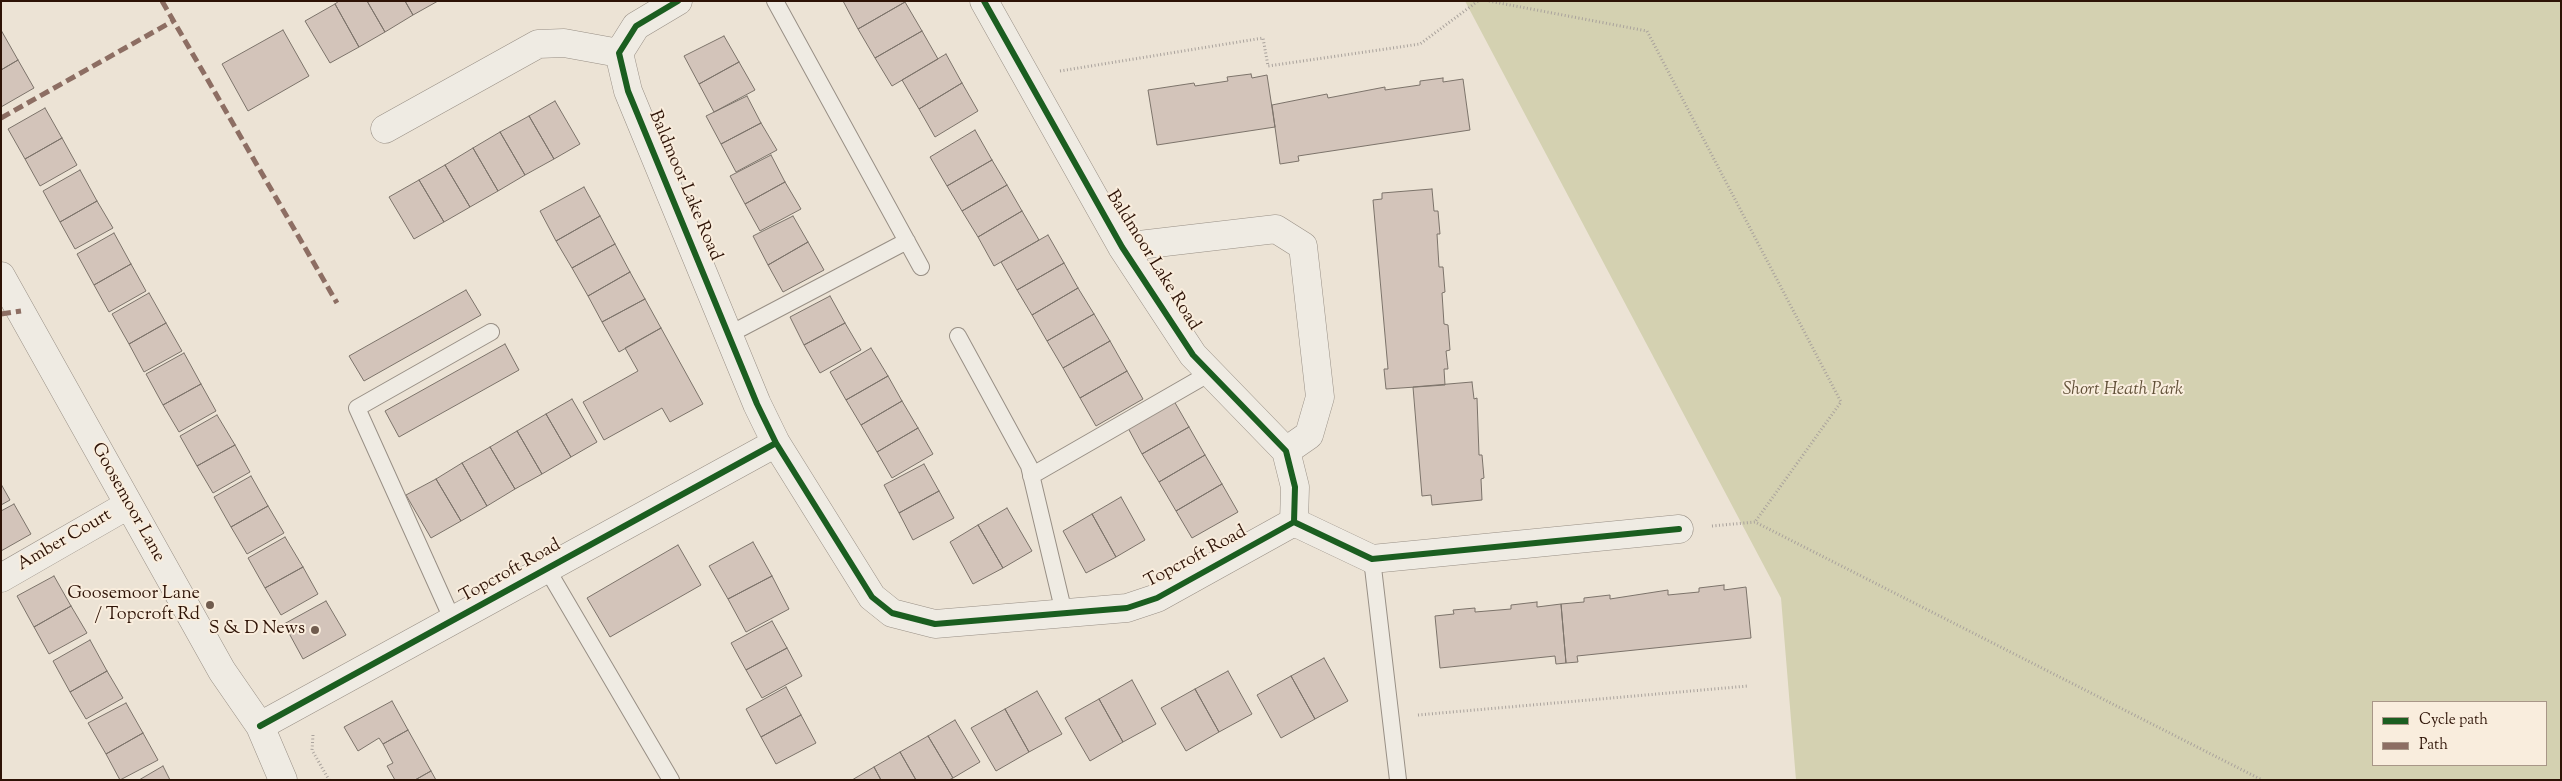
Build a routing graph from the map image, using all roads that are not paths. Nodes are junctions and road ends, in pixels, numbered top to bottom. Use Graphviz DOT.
graph roads {
  1 [pos="678,1"];
  2 [pos="775,1"];
  3 [pos="985,2"];
  4 [pos="619,53"];
  5 [pos="385,129"];
  6 [pos="907,241"];
  7 [pos="1122,247"];
  8 [pos="921,267"];
  9 [pos="1,276"];
  10 [pos="491,332"];
  11 [pos="730,334"];
  12 [pos="958,336"];
  13 [pos="1210,373"];
  14 [pos="757,404"];
  15 [pos="776,443"];
  16 [pos="1286,450"];
  17 [pos="1031,476"];
  18 [pos="128,505"];
  19 [pos="1294,522"];
  20 [pos="1680,529"];
  21 [pos="1372,559"];
  22 [pos="547,569"];
  23 [pos="1,578"];
  24 [pos="1064,613"];
  25 [pos="453,620"];
  26 [pos="260,726"];
  27 [pos="283,780"];
  28 [pos="671,780"];
  29 [pos="1398,780"];
  1 -- 4 [label="street"];
  2 -- 6 [label="lane"];
  3 -- 7 [label="street, Baldmoor Lake Road"];
  4 -- 5 [label="street"];
  4 -- 11 [label="street, Baldmoor Lake Road"];
  6 -- 8 [label="lane"];
  6 -- 11 [label="lane"];
  7 -- 13 [label="street, Baldmoor Lake Road"];
  7 -- 16 [label="street, Baldmoor Lake Road"];
  9 -- 18 [label="street, Goosemoor Lane"];
  10 -- 25 [label="lane"];
  11 -- 14 [label="street, Baldmoor Lake Road"];
  12 -- 17 [label="lane"];
  13 -- 16 [label="street, Baldmoor Lake Road"];
  13 -- 17 [label="lane"];
  14 -- 15 [label="street, Topcroft Road"];
  15 -- 22 [label="street, Topcroft Road"];
  15 -- 24 [label="street, Topcroft Road"];
  16 -- 19 [label="street"];
  17 -- 24 [label="lane"];
  18 -- 23 [label="street, Amber Court"];
  18 -- 26 [label="street, Goosemoor Lane"];
  19 -- 21 [label="street"];
  19 -- 24 [label="street, Topcroft Road"];
  20 -- 21 [label="street"];
  21 -- 29 [label="lane"];
  22 -- 25 [label="street, Topcroft Road"];
  22 -- 28 [label="lane"];
  25 -- 26 [label="street, Topcroft Road"];
  26 -- 27 [label="street, Goosemoor Lane"];
}
